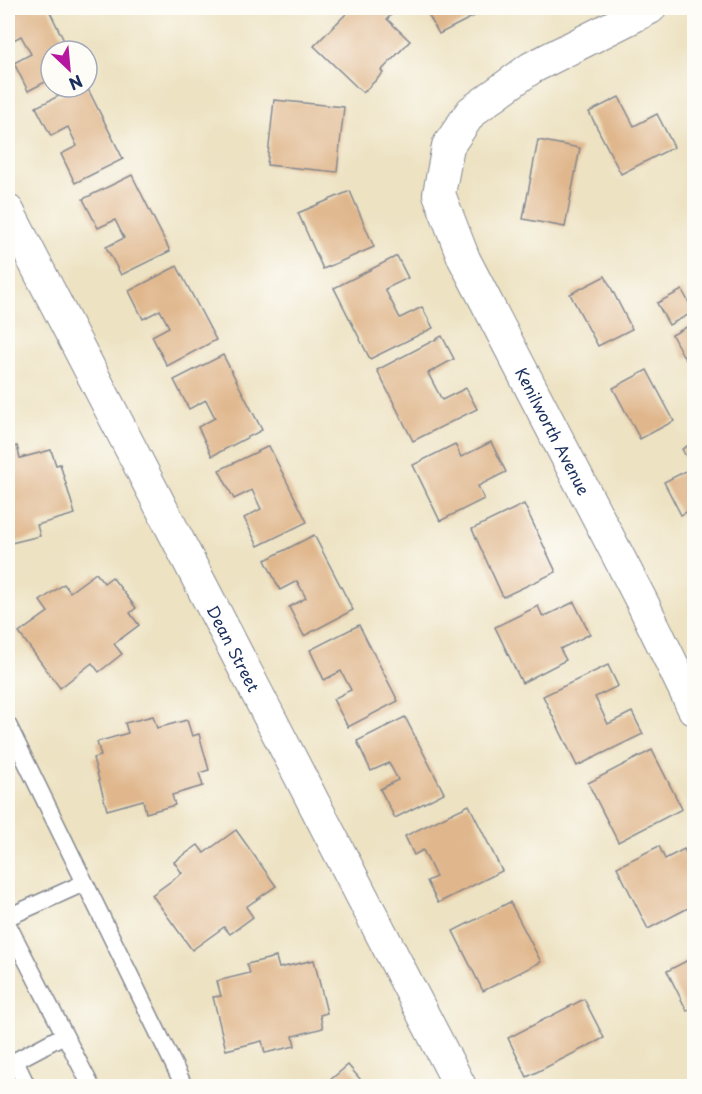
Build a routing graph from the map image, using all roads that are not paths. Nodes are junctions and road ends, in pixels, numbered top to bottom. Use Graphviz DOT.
graph roads {
  1 [pos="650,8"];
  2 [pos="8,211"];
  3 [pos="694,709"];
  4 [pos="8,725"];
  5 [pos="84,883"];
  6 [pos="8,917"];
  7 [pos="8,925"];
  8 [pos="64,1035"];
  9 [pos="27,1086"];
  10 [pos="91,1086"];
  11 [pos="184,1086"];
  12 [pos="460,1086"];
  1 -- 3 [label="street, Kenilworth Avenue"];
  2 -- 12 [label="street, Dean Street"];
  4 -- 5 [label="lane"];
  5 -- 6 [label="lane"];
  5 -- 11 [label="lane"];
  7 -- 8 [label="lane"];
  8 -- 9 [label="lane"];
  8 -- 10 [label="lane"];
}
